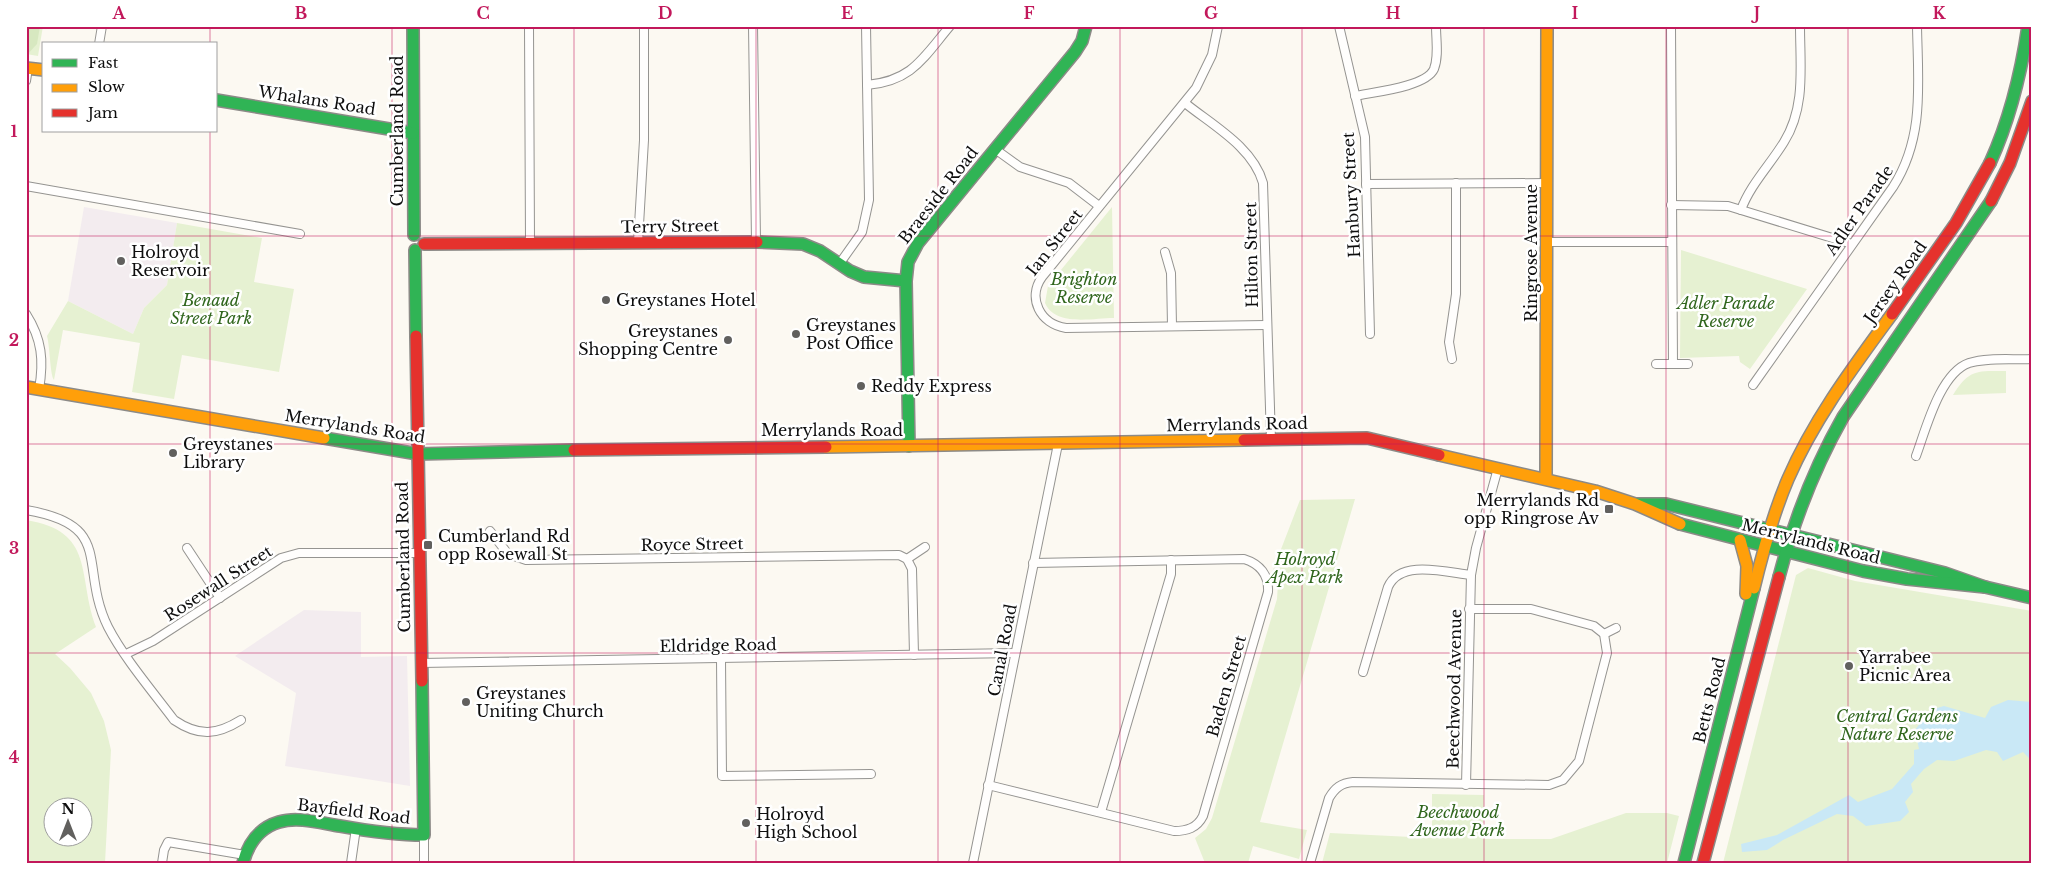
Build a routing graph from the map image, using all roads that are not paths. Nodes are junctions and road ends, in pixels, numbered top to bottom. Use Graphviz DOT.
graph roads {
  1 [pos="102,26"];
  2 [pos="413,26"];
  3 [pos="529,26"];
  4 [pos="644,26"];
  5 [pos="752,26"];
  6 [pos="866,26"];
  7 [pos="950,26"];
  8 [pos="1086,26"];
  9 [pos="1218,26"];
  10 [pos="1339,26"];
  11 [pos="1436,26"];
  12 [pos="1547,26"];
  13 [pos="1671,26"];
  14 [pos="1800,26"];
  15 [pos="1917,26"];
  16 [pos="2028,26"];
  17 [pos="99,42"];
  18 [pos="27,68"];
  19 [pos="42,70"];
  20 [pos="26,81"];
  21 [pos="867,85"];
  22 [pos="1355,96"];
  23 [pos="218,100"];
  24 [pos="2032,101"];
  25 [pos="1185,104"];
  26 [pos="413,132"];
  27 [pos="995,150"];
  28 [pos="1456,182"];
  29 [pos="1547,183"];
  30 [pos="1366,184"];
  31 [pos="26,186"];
  32 [pos="1671,205"];
  33 [pos="1099,206"];
  34 [pos="1741,210"];
  35 [pos="300,234"];
  36 [pos="756,241"];
  37 [pos="638,242"];
  38 [pos="1548,242"];
  39 [pos="1671,242"];
  40 [pos="530,243"];
  41 [pos="1852,244"];
  42 [pos="420,247"];
  43 [pos="1165,252"];
  44 [pos="840,262"];
  45 [pos="906,281"];
  46 [pos="26,314"];
  47 [pos="1266,325"];
  48 [pos="1172,326"];
  49 [pos="1370,334"];
  50 [pos="1452,359"];
  51 [pos="2032,359"];
  52 [pos="1656,364"];
  53 [pos="1673,364"];
  54 [pos="1688,364"];
  55 [pos="1753,385"];
  56 [pos="26,387"];
  57 [pos="39,390"];
  58 [pos="1271,440"];
  59 [pos="1058,444"];
  60 [pos="909,446"];
  61 [pos="418,454"];
  62 [pos="1916,456"];
  63 [pos="1498,468"];
  64 [pos="1546,479"];
  65 [pos="1635,504"];
  66 [pos="26,510"];
  67 [pos="1770,530"];
  68 [pos="490,531"];
  69 [pos="1791,535"];
  70 [pos="1740,540"];
  71 [pos="1765,546"];
  72 [pos="925,547"];
  73 [pos="187,548"];
  74 [pos="1786,551"];
  75 [pos="419,553"];
  76 [pos="907,559"];
  77 [pos="1171,560"];
  78 [pos="1033,563"];
  79 [pos="1392,567"];
  80 [pos="1397,574"];
  81 [pos="1471,575"];
  82 [pos="1985,587"];
  83 [pos="220,598"];
  84 [pos="2032,598"];
  85 [pos="1469,609"];
  86 [pos="1748,612"];
  87 [pos="1616,628"];
  88 [pos="1604,634"];
  89 [pos="1015,653"];
  90 [pos="126,654"];
  91 [pos="914,655"];
  92 [pos="721,659"];
  93 [pos="421,663"];
  94 [pos="1363,672"];
  95 [pos="241,720"];
  96 [pos="871,774"];
  97 [pos="988,785"];
  98 [pos="1466,785"];
  99 [pos="1101,812"];
  100 [pos="356,828"];
  101 [pos="424,835"];
  102 [pos="244,859"];
  103 [pos="162,863"];
  104 [pos="350,863"];
  105 [pos="424,863"];
  106 [pos="973,863"];
  107 [pos="1310,863"];
  108 [pos="1684,863"];
  109 [pos="1703,863"];
  1 -- 17 [label="street"];
  2 -- 26 [label="main road, Cumberland Road"];
  3 -- 40 [label="street"];
  4 -- 37 [label="street"];
  5 -- 36 [label="street"];
  6 -- 21 [label="street"];
  7 -- 21 [label="street"];
  8 -- 27 [label="main road, Braeside Road"];
  9 -- 25 [label="street, Ian Street"];
  10 -- 22 [label="street, Hanbury Street"];
  11 -- 22 [label="street"];
  12 -- 29 [label="main road, Ringrose Avenue"];
  13 -- 32 [label="street"];
  14 -- 34 [label="street"];
  15 -- 41 [label="street, Adler Parade"];
  16 -- 67 [label="main road, Jersey Road"];
  18 -- 19 [label="main road"];
  18 -- 20 [label="street"];
  21 -- 44 [label="street"];
  22 -- 30 [label="street, Hanbury Street"];
  23 -- 26 [label="main road, Whalans Road"];
  24 -- 69 [label="main road"];
  25 -- 33 [label="street, Ian Street"];
  25 -- 47 [label="street, Hilton Street"];
  26 -- 42 [label="main road, Cumberland Road"];
  27 -- 33 [label="street"];
  27 -- 45 [label="main road, Braeside Road"];
  28 -- 29 [label="street"];
  28 -- 30 [label="street"];
  28 -- 50 [label="street"];
  29 -- 38 [label="main road, Ringrose Avenue"];
  30 -- 49 [label="street, Hanbury Street"];
  31 -- 35 [label="street"];
  32 -- 34 [label="street"];
  32 -- 39 [label="street"];
  33 -- 48 [label="street, Ian Street"];
  34 -- 41 [label="street"];
  36 -- 37 [label="main road, Terry Street"];
  36 -- 44 [label="main road, Terry Street"];
  37 -- 40 [label="main road, Terry Street"];
  38 -- 39 [label="street"];
  38 -- 64 [label="main road, Ringrose Avenue"];
  39 -- 53 [label="street"];
  40 -- 42 [label="main road, Terry Street"];
  41 -- 55 [label="street, Adler Parade"];
  42 -- 61 [label="main road, Cumberland Road"];
  43 -- 48 [label="street"];
  44 -- 45 [label="main road, Terry Street"];
  45 -- 60 [label="main road, Braeside Road"];
  46 -- 57 [label="street"];
  47 -- 48 [label="street, Ian Street"];
  47 -- 58 [label="street, Hilton Street"];
  51 -- 62 [label="street"];
  52 -- 53 [label="street"];
  53 -- 54 [label="street"];
  56 -- 57 [label="main road, Merrylands Road"];
  57 -- 61 [label="main road, Merrylands Road"];
  58 -- 59 [label="main road, Merrylands Road"];
  58 -- 63 [label="main road, Merrylands Road"];
  59 -- 60 [label="main road, Merrylands Road"];
  59 -- 78 [label="street, Canal Road"];
  60 -- 61 [label="main road, Merrylands Road"];
  61 -- 75 [label="main road, Cumberland Road"];
  63 -- 64 [label="main road, Merrylands Road"];
  63 -- 81 [label="street, Beechwood Avenue"];
  64 -- 65 [label="main road, Merrylands Road"];
  65 -- 67 [label="main road, Merrylands Road"];
  65 -- 70 [label="main road, Merrylands Road"];
  66 -- 90 [label="street"];
  67 -- 69 [label="main road, Merrylands Road"];
  67 -- 71 [label="main road, Jersey Road"];
  68 -- 76 [label="street, Royce Street"];
  69 -- 74 [label="main road"];
  69 -- 82 [label="main road, Merrylands Road"];
  70 -- 71 [label="main road, Merrylands Road"];
  70 -- 86 [label="main road"];
  71 -- 74 [label="main road, Merrylands Road"];
  71 -- 86 [label="main road, Betts Road"];
  72 -- 76 [label="street"];
  73 -- 83 [label="street"];
  74 -- 82 [label="main road, Merrylands Road"];
  74 -- 109 [label="main road"];
  75 -- 83 [label="street, Rosewall Street"];
  75 -- 93 [label="main road, Cumberland Road"];
  76 -- 91 [label="street"];
  77 -- 78 [label="street, Baden Street"];
  77 -- 99 [label="street"];
  77 -- 99 [label="street, Baden Street"];
  78 -- 89 [label="street, Canal Road"];
  79 -- 80 [label="street"];
  80 -- 81 [label="street"];
  80 -- 94 [label="street"];
  81 -- 85 [label="street, Beechwood Avenue"];
  82 -- 84 [label="main road, Merrylands Road"];
  83 -- 90 [label="street, Rosewall Street"];
  85 -- 88 [label="street"];
  85 -- 98 [label="street, Beechwood Avenue"];
  86 -- 108 [label="main road, Betts Road"];
  87 -- 88 [label="street"];
  88 -- 98 [label="street"];
  89 -- 91 [label="street, Eldridge Road"];
  89 -- 97 [label="street, Canal Road"];
  90 -- 95 [label="street"];
  91 -- 92 [label="street, Eldridge Road"];
  92 -- 93 [label="street, Eldridge Road"];
  92 -- 96 [label="street"];
  93 -- 101 [label="main road, Cumberland Road"];
  97 -- 99 [label="street, Baden Street"];
  97 -- 106 [label="street, Canal Road"];
  98 -- 107 [label="street, Beechwood Avenue"];
  100 -- 101 [label="main road, Bayfield Road"];
  100 -- 102 [label="main road, Bayfield Road"];
  100 -- 104 [label="street"];
  101 -- 105 [label="street, Cumberland Road"];
  102 -- 103 [label="street"];
}
